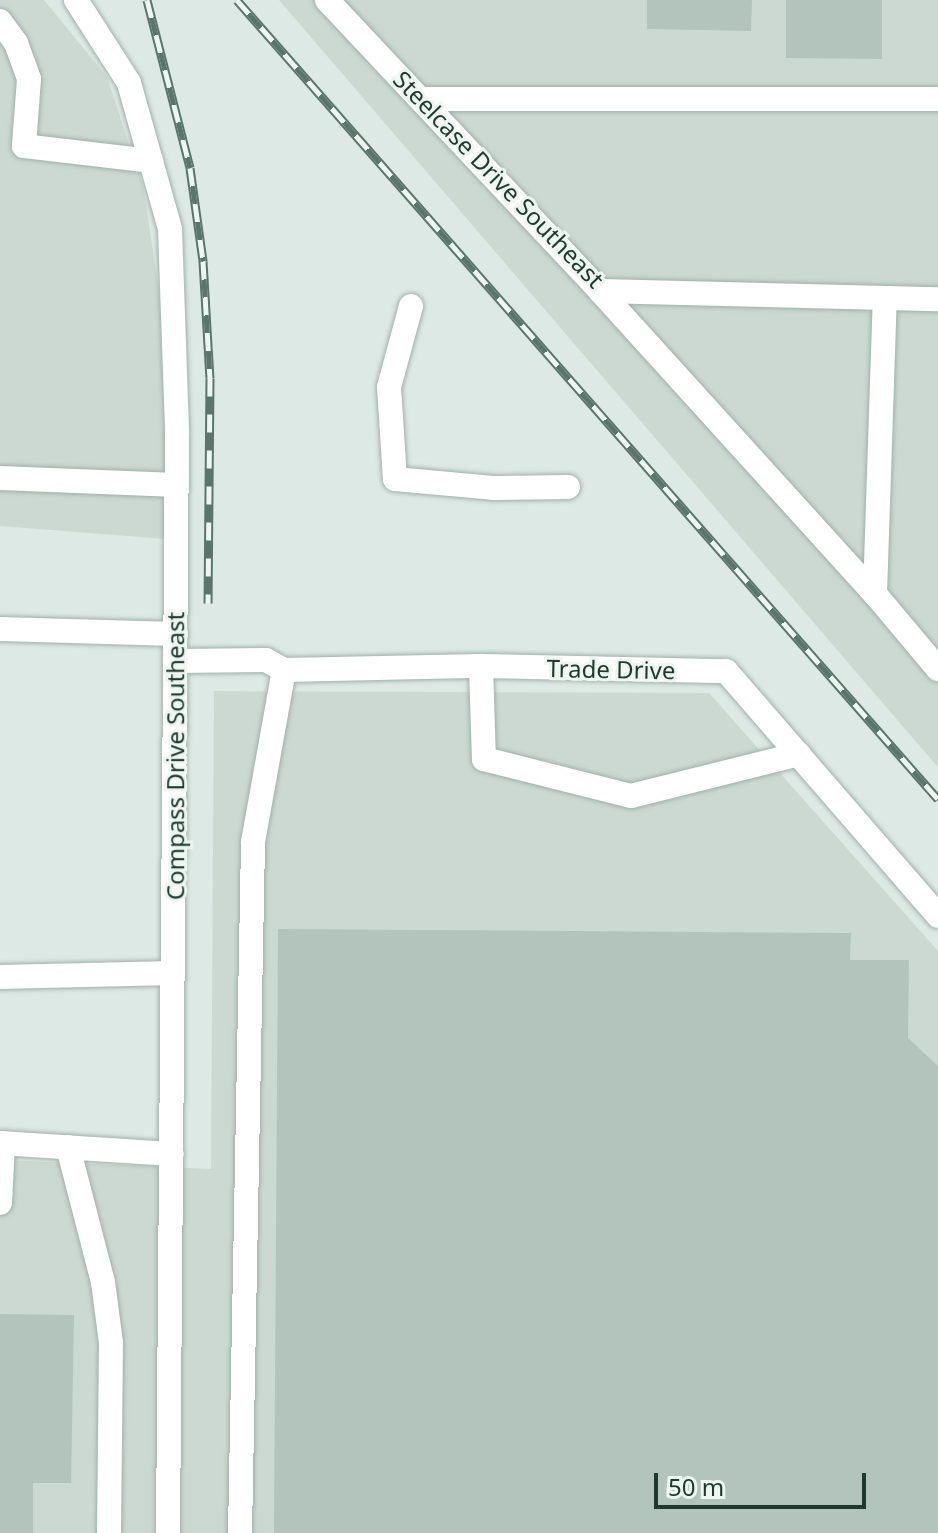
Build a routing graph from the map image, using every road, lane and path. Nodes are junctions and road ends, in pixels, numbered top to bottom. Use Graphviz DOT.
graph roads {
  1 [pos="76,0"];
  2 [pos="327,0"];
  3 [pos="0,21"];
  4 [pos="422,99"];
  5 [pos="938,99"];
  6 [pos="151,161"];
  7 [pos="600,291"];
  8 [pos="885,299"];
  9 [pos="938,299"];
  10 [pos="411,306"];
  11 [pos="0,478"];
  12 [pos="177,485"];
  13 [pos="568,487"];
  14 [pos="875,594"];
  15 [pos="0,629"];
  16 [pos="176,634"];
  17 [pos="176,661"];
  18 [pos="481,666"];
  19 [pos="938,669"];
  20 [pos="284,670"];
  21 [pos="799,754"];
  22 [pos="938,916"];
  23 [pos="173,973"];
  24 [pos="0,977"];
  25 [pos="2,1143"];
  26 [pos="68,1147"];
  27 [pos="172,1154"];
  28 [pos="0,1203"];
  29 [pos="109,1533"];
  30 [pos="168,1533"];
  31 [pos="240,1533"];
  1 -- 6 [label="street, Compass Drive Southeast"];
  2 -- 4 [label="street, Steelcase Drive Southeast"];
  3 -- 6 [label="street"];
  4 -- 5 [label="street"];
  4 -- 7 [label="street, Steelcase Drive Southeast"];
  6 -- 12 [label="street, Compass Drive Southeast"];
  7 -- 8 [label="street, Steelcase Drive Southeast"];
  7 -- 14 [label="street"];
  8 -- 9 [label="street, Steelcase Drive Southeast"];
  8 -- 14 [label="street"];
  10 -- 13 [label="street"];
  11 -- 12 [label="street"];
  12 -- 16 [label="street, Compass Drive Southeast"];
  14 -- 19 [label="street"];
  15 -- 16 [label="street"];
  16 -- 17 [label="street, Compass Drive Southeast"];
  17 -- 20 [label="street, Trade Drive"];
  17 -- 23 [label="street, Compass Drive Southeast"];
  18 -- 20 [label="street, Trade Drive"];
  18 -- 21 [label="street, Trade Drive"];
  18 -- 21 [label="street"];
  20 -- 31 [label="street"];
  21 -- 22 [label="street, Trade Drive"];
  23 -- 24 [label="street"];
  23 -- 27 [label="street, Compass Drive Southeast"];
  25 -- 26 [label="street"];
  25 -- 28 [label="street"];
  26 -- 27 [label="street"];
  26 -- 29 [label="street"];
  27 -- 30 [label="street, Compass Drive Southeast"];
}
